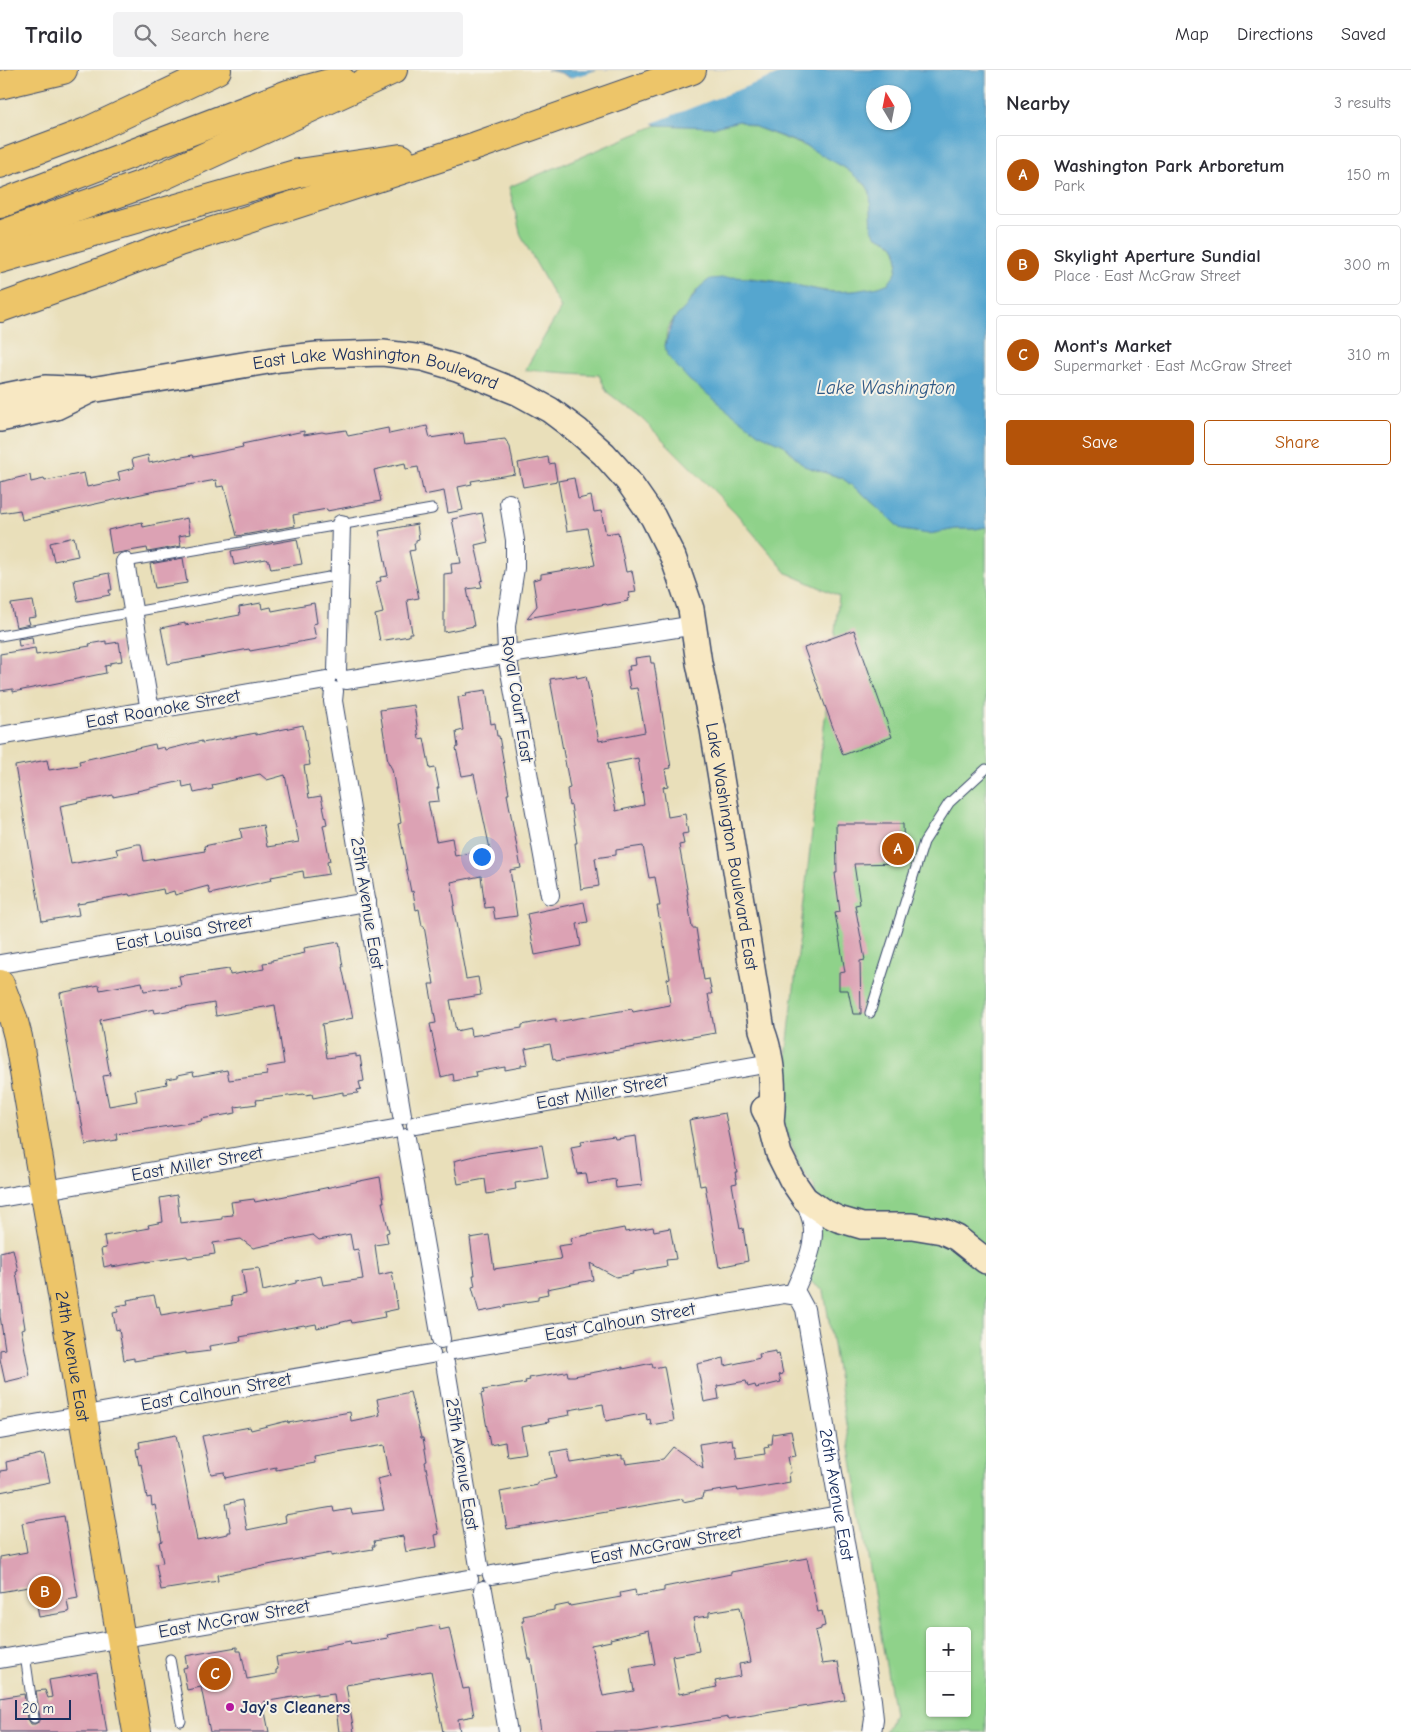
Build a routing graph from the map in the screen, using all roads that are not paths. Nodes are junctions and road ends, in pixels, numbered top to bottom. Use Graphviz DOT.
graph roads {
  1 [pos="63,70"];
  2 [pos="217,70"];
  3 [pos="376,70"];
  4 [pos="394,70"];
  5 [pos="692,70"];
  6 [pos="0,85"];
  7 [pos="476,146"];
  8 [pos="0,164"];
  9 [pos="0,204"];
  10 [pos="0,236"];
  11 [pos="0,260"];
  12 [pos="0,308"];
  13 [pos="92,390"];
  14 [pos="0,397"];
  15 [pos="0,419"];
  16 [pos="628,481"];
  17 [pos="509,503"];
  18 [pos="432,509"];
  19 [pos="341,524"];
  20 [pos="125,562"];
  21 [pos="340,575"];
  22 [pos="687,599"];
  23 [pos="134,613"];
  24 [pos="689,626"];
  25 [pos="0,636"];
  26 [pos="507,655"];
  27 [pos="699,663"];
  28 [pos="336,681"];
  29 [pos="150,711"];
  30 [pos="0,736"];
  31 [pos="986,769"];
  32 [pos="550,895"];
  33 [pos="368,902"];
  34 [pos="0,964"];
  35 [pos="0,984"];
  36 [pos="870,1013"];
  37 [pos="762,1030"];
  38 [pos="759,1065"];
  39 [pos="771,1123"];
  40 [pos="404,1126"];
  41 [pos="44,1190"];
  42 [pos="0,1198"];
  43 [pos="805,1199"];
  44 [pos="986,1261"];
  45 [pos="789,1294"];
  46 [pos="443,1351"];
  47 [pos="83,1416"];
  48 [pos="0,1430"];
  49 [pos="839,1515"];
  50 [pos="481,1577"];
  51 [pos="121,1639"];
  52 [pos="25,1655"];
  53 [pos="0,1659"];
  54 [pos="170,1659"];
  55 [pos="34,1718"];
  56 [pos="181,1721"];
  57 [pos="137,1732"];
  58 [pos="508,1732"];
  59 [pos="872,1732"];
  1 -- 6 [label="main road"];
  2 -- 8 [label="main road"];
  3 -- 9 [label="main road"];
  4 -- 10 [label="main road"];
  5 -- 7 [label="main road"];
  7 -- 11 [label="main road"];
  7 -- 12 [label="main road"];
  13 -- 14 [label="main road, East Lake Washington Boulevard"];
  13 -- 15 [label="main road, East Lake Washington Boulevard"];
  13 -- 16 [label="main road, East Lake Washington Boulevard"];
  16 -- 22 [label="main road, Lake Washington Boulevard East"];
  17 -- 26 [label="street, Royal Court East"];
  18 -- 19 [label="lane"];
  19 -- 20 [label="lane"];
  19 -- 21 [label="street, 25th Avenue East"];
  20 -- 23 [label="street"];
  21 -- 23 [label="lane"];
  21 -- 28 [label="street, 25th Avenue East"];
  22 -- 24 [label="main road, Lake Washington Boulevard East"];
  22 -- 27 [label="main road, Lake Washington Boulevard East"];
  23 -- 25 [label="lane"];
  23 -- 29 [label="street"];
  24 -- 26 [label="street, East Roanoke Street"];
  24 -- 27 [label="main road, Lake Washington Boulevard East"];
  26 -- 28 [label="street, East Roanoke Street"];
  26 -- 32 [label="street, Royal Court East"];
  27 -- 37 [label="main road, Lake Washington Boulevard East"];
  28 -- 29 [label="street, East Roanoke Street"];
  28 -- 33 [label="street, 25th Avenue East"];
  29 -- 30 [label="street, East Roanoke Street"];
  31 -- 36 [label="lane"];
  33 -- 34 [label="street, East Louisa Street"];
  33 -- 40 [label="street, 25th Avenue East"];
  35 -- 41 [label="main road, 24th Avenue East"];
  37 -- 38 [label="main road, Lake Washington Boulevard East"];
  37 -- 39 [label="main road, Lake Washington Boulevard East"];
  38 -- 39 [label="main road"];
  38 -- 40 [label="street, East Miller Street"];
  39 -- 43 [label="main road"];
  40 -- 41 [label="street, East Miller Street"];
  40 -- 46 [label="street, 25th Avenue East"];
  41 -- 42 [label="street, East Miller Street"];
  41 -- 47 [label="main road, 24th Avenue East"];
  43 -- 44 [label="main road"];
  43 -- 45 [label="street"];
  45 -- 46 [label="street, East Calhoun Street"];
  45 -- 49 [label="street, 26th Avenue East"];
  46 -- 47 [label="street, East Calhoun Street"];
  46 -- 50 [label="street, 25th Avenue East"];
  47 -- 48 [label="street, East Calhoun Street"];
  47 -- 51 [label="main road, 24th Avenue East"];
  49 -- 50 [label="street, East McGraw Street"];
  49 -- 59 [label="street, 26th Avenue East"];
  50 -- 51 [label="street, East McGraw Street"];
  50 -- 58 [label="street, 25th Avenue East"];
  51 -- 52 [label="street, East McGraw Street"];
  51 -- 57 [label="main road, 24th Avenue East"];
  52 -- 53 [label="street, East McGraw Street"];
  52 -- 55 [label="lane"];
  54 -- 56 [label="lane"];
}
